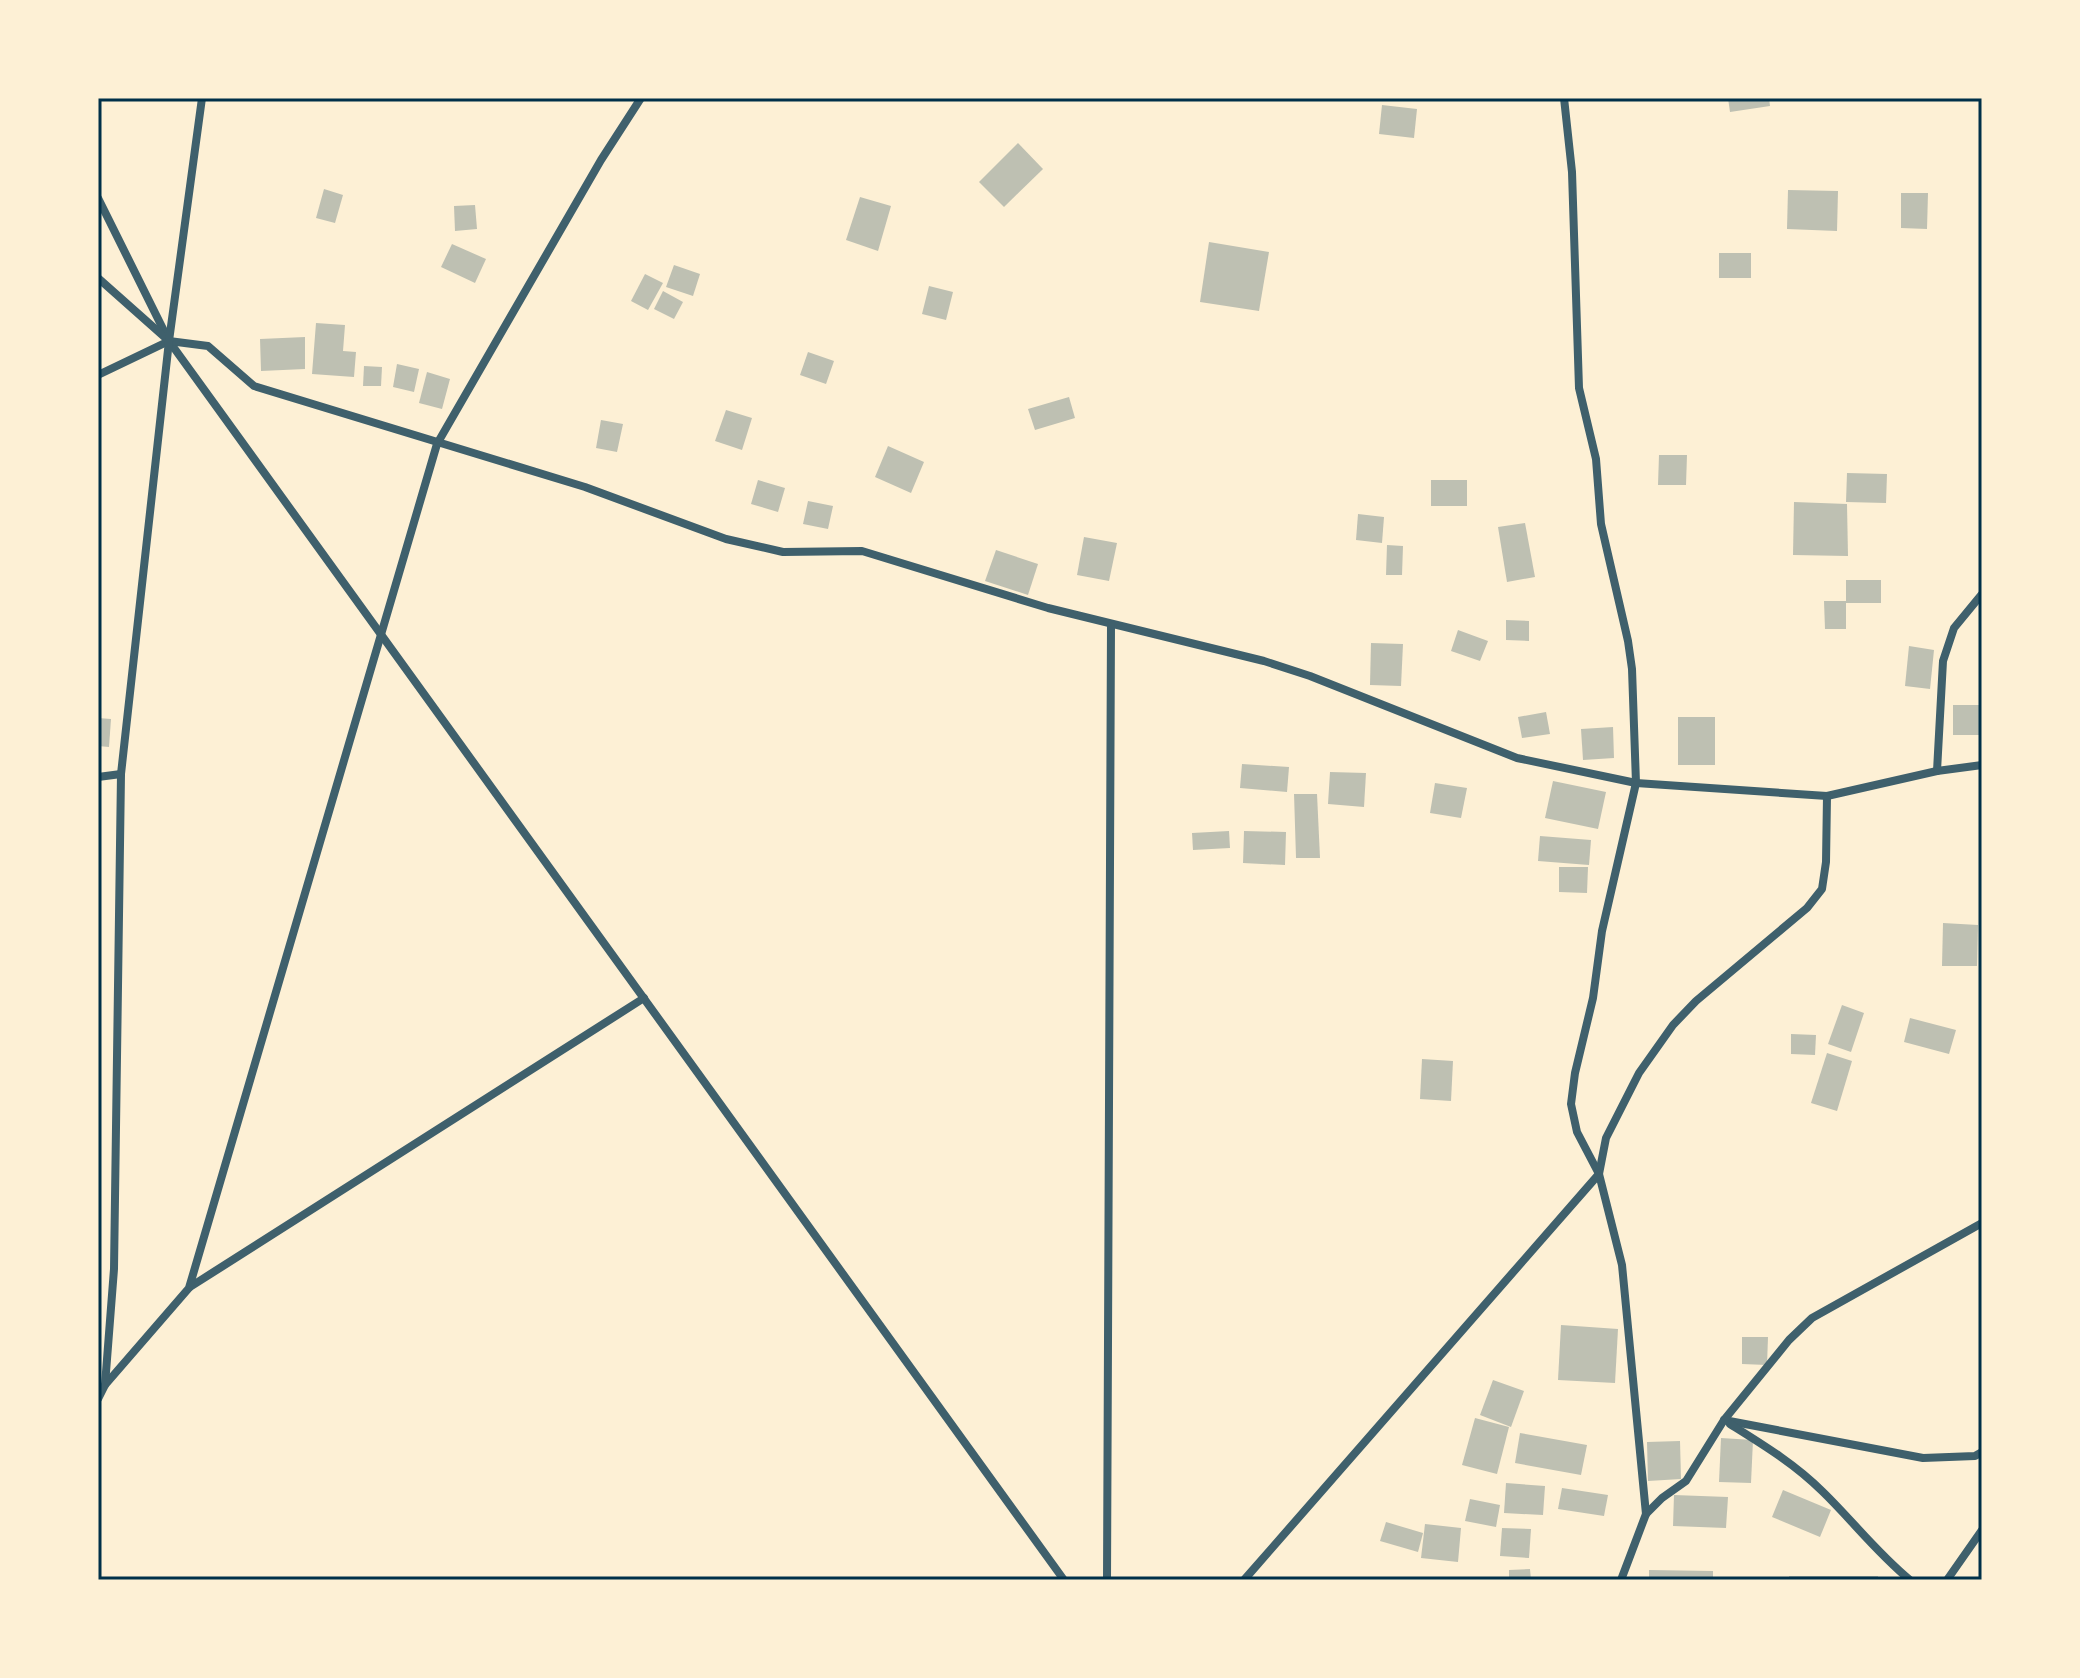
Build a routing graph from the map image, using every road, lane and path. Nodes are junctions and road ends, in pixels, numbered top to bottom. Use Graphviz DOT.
graph roads {
  1 [pos="202,98"];
  2 [pos="641,98"];
  3 [pos="1564,98"];
  4 [pos="98,198"];
  5 [pos="98,278"];
  6 [pos="169,341"];
  7 [pos="98,375"];
  8 [pos="437,444"];
  9 [pos="1982,594"];
  10 [pos="1111,624"];
  11 [pos="382,635"];
  12 [pos="1982,765"];
  13 [pos="1937,771"];
  14 [pos="121,774"];
  15 [pos="98,777"];
  16 [pos="1636,783"];
  17 [pos="1827,796"];
  18 [pos="644,998"];
  19 [pos="1599,1174"];
  20 [pos="1982,1223"];
  21 [pos="189,1288"];
  22 [pos="105,1385"];
  23 [pos="98,1399"];
  24 [pos="1724,1420"];
  25 [pos="1982,1452"];
  26 [pos="1646,1514"];
  27 [pos="1982,1530"];
  28 [pos="1064,1580"];
  29 [pos="1107,1580"];
  30 [pos="1244,1580"];
  31 [pos="1621,1580"];
  32 [pos="1910,1580"];
  33 [pos="1947,1580"];
  1 -- 6 [label="street"];
  2 -- 8 [label="street"];
  3 -- 16 [label="street"];
  4 -- 6 [label="street"];
  5 -- 6 [label="street"];
  6 -- 7 [label="street"];
  6 -- 8 [label="street"];
  6 -- 11 [label="street"];
  6 -- 14 [label="street"];
  8 -- 10 [label="street"];
  8 -- 11 [label="street"];
  9 -- 13 [label="street"];
  10 -- 16 [label="street"];
  10 -- 29 [label="street"];
  11 -- 18 [label="street"];
  11 -- 21 [label="street"];
  12 -- 13 [label="street"];
  13 -- 17 [label="street"];
  14 -- 15 [label="street"];
  14 -- 22 [label="street"];
  16 -- 17 [label="street"];
  16 -- 19 [label="street"];
  17 -- 19 [label="street"];
  18 -- 21 [label="street"];
  18 -- 28 [label="street"];
  19 -- 26 [label="street"];
  19 -- 30 [label="street"];
  20 -- 24 [label="street"];
  21 -- 22 [label="street"];
  22 -- 23 [label="street"];
  24 -- 25 [label="street"];
  24 -- 26 [label="street"];
  24 -- 32 [label="street"];
  26 -- 31 [label="street"];
  27 -- 33 [label="street"];
}
